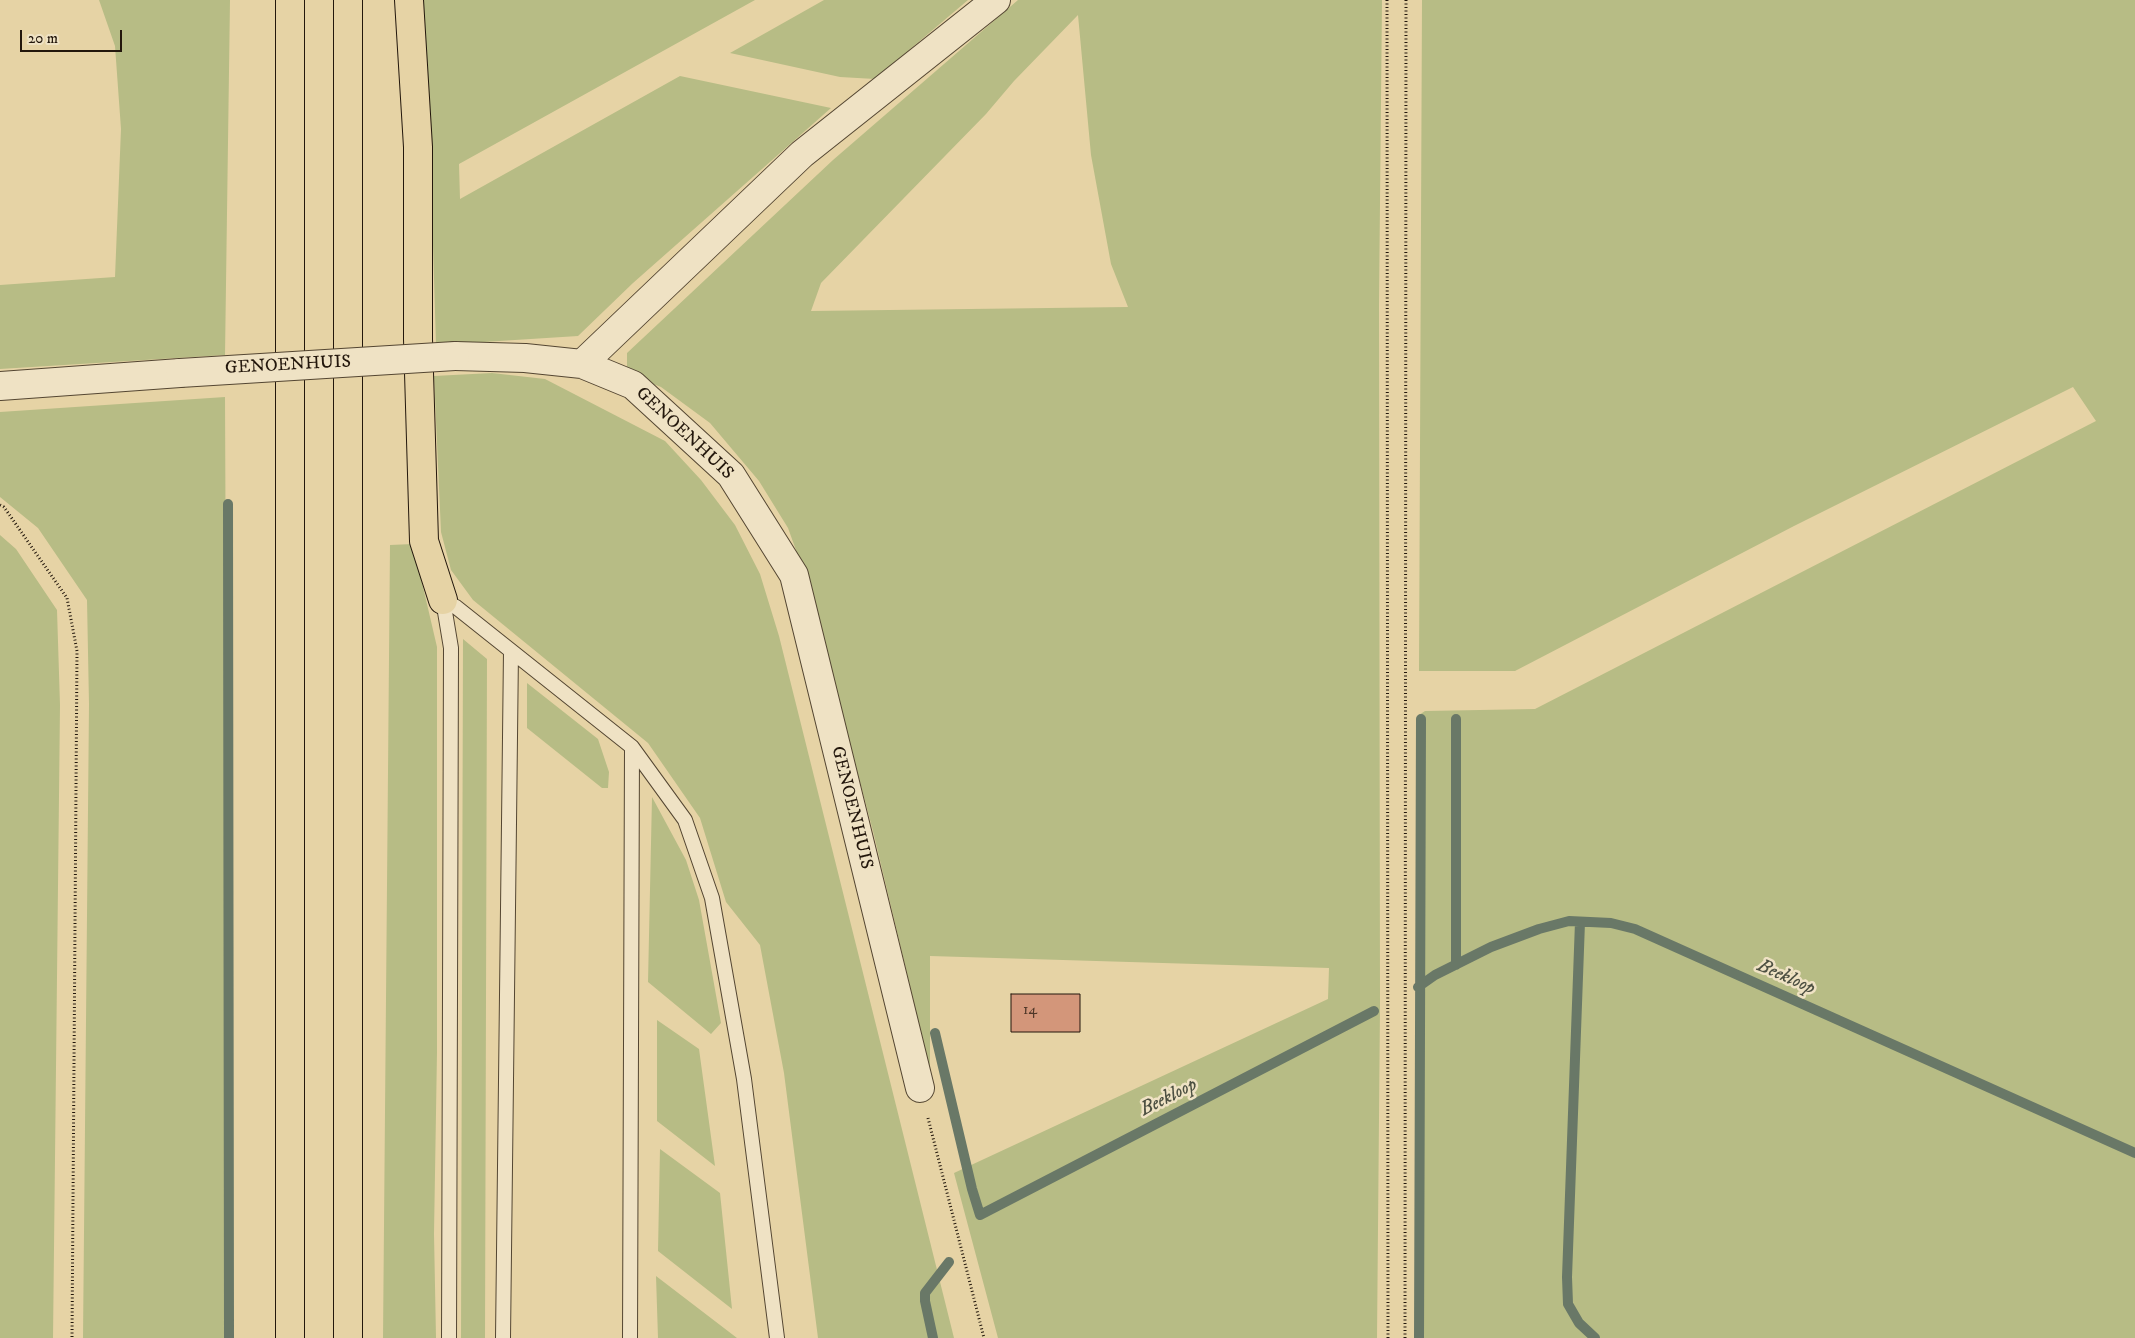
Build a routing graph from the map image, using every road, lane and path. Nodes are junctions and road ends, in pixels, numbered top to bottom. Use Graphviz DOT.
graph roads {
  1 [pos="290,0"];
  2 [pos="348,0"];
  3 [pos="409,0"];
  4 [pos="996,0"];
  5 [pos="1386,0"];
  6 [pos="1406,0"];
  7 [pos="582,364"];
  8 [pos="0,386"];
  9 [pos="0,505"];
  10 [pos="443,600"];
  11 [pos="511,651"];
  12 [pos="632,747"];
  13 [pos="920,1088"];
  14 [pos="72,1338"];
  15 [pos="290,1338"];
  16 [pos="348,1338"];
  17 [pos="449,1338"];
  18 [pos="503,1338"];
  19 [pos="630,1338"];
  20 [pos="777,1338"];
  21 [pos="984,1338"];
  22 [pos="1388,1338"];
  23 [pos="1405,1338"];
  1 -- 15 [label="highway"];
  2 -- 16 [label="highway"];
  3 -- 10 [label="highway"];
  4 -- 7 [label="street"];
  5 -- 22 [label="path"];
  6 -- 23 [label="path"];
  7 -- 8 [label="street, GENOENHUIS, bridge"];
  7 -- 13 [label="street, GENOENHUIS"];
  9 -- 14 [label="path"];
  10 -- 11 [label="lane"];
  10 -- 17 [label="lane"];
  11 -- 12 [label="lane"];
  11 -- 18 [label="lane"];
  12 -- 19 [label="lane"];
  12 -- 20 [label="lane"];
  13 -- 21 [label="path"];
}
